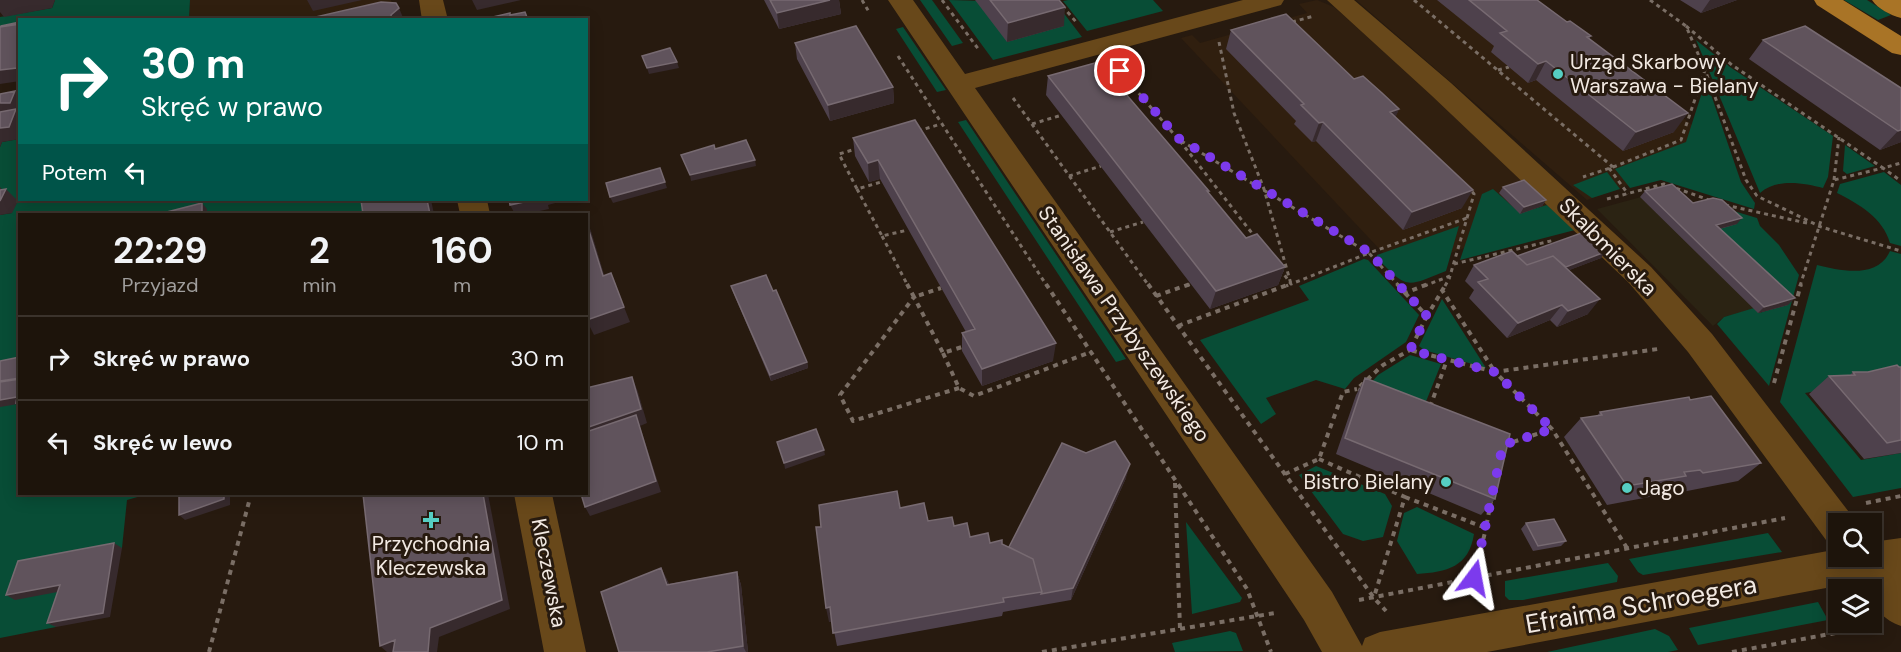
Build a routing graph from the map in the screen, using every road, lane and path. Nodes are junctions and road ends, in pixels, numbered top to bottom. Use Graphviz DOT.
graph roads {
  1 [pos="430,0"];
  2 [pos="862,0"];
  3 [pos="900,0"];
  4 [pos="942,0"];
  5 [pos="1272,0"];
  6 [pos="1650,0"];
  7 [pos="1826,0"];
  8 [pos="1884,0"];
  9 [pos="1342,3"];
  10 [pos="1901,10"];
  11 [pos="871,15"];
  12 [pos="434,18"];
  13 [pos="1292,22"];
  14 [pos="1281,25"];
  15 [pos="1686,26"];
  16 [pos="1300,30"];
  17 [pos="1228,39"];
  18 [pos="1901,47"];
  19 [pos="892,48"];
  20 [pos="1114,64"];
  21 [pos="1509,67"];
  22 [pos="1498,70"];
  23 [pos="1705,70"];
  24 [pos="996,74"];
  25 [pos="958,84"];
  26 [pos="1062,115"];
  27 [pos="941,124"];
  28 [pos="1032,124"];
  29 [pos="912,132"];
  30 [pos="1839,137"];
  31 [pos="1178,138"];
  32 [pos="860,148"];
  33 [pos="1901,163"];
  34 [pos="1101,166"];
  35 [pos="1611,167"];
  36 [pos="1883,168"];
  37 [pos="1070,176"];
  38 [pos="1834,180"];
  39 [pos="1901,181"];
  40 [pos="881,182"];
  41 [pos="1466,186"];
  42 [pos="857,189"];
  43 [pos="1264,189"];
  44 [pos="1628,194"];
  45 [pos="1713,201"];
  46 [pos="1723,204"];
  47 [pos="1595,217"];
  48 [pos="1467,218"];
  49 [pos="1143,222"];
  50 [pos="1819,226"];
  51 [pos="908,230"];
  52 [pos="1110,232"];
  53 [pos="882,236"];
  54 [pos="1256,238"];
  55 [pos="1901,251"];
  56 [pos="1369,252"];
  57 [pos="1454,264"];
  58 [pos="1277,265"];
  59 [pos="1450,276"];
  60 [pos="1191,284"];
  61 [pos="1291,284"];
  62 [pos="941,288"];
  63 [pos="1442,290"];
  64 [pos="1405,292"];
  65 [pos="1156,296"];
  66 [pos="914,297"];
  67 [pos="1427,316"];
  68 [pos="1178,326"];
  69 [pos="1700,343"];
  70 [pos="972,344"];
  71 [pos="1410,350"];
  72 [pos="1091,352"];
  73 [pos="943,353"];
  74 [pos="1447,360"];
  75 [pos="1495,372"];
  76 [pos="1773,387"];
  77 [pos="959,388"];
  78 [pos="1357,388"];
  79 [pos="1367,392"];
  80 [pos="1427,414"];
  81 [pos="1552,429"];
  82 [pos="1501,455"];
  83 [pos="1320,459"];
  84 [pos="1285,474"];
  85 [pos="1174,483"];
  86 [pos="533,495"];
  87 [pos="1405,497"];
  88 [pos="1492,497"];
  89 [pos="250,498"];
  90 [pos="1828,515"];
  91 [pos="1828,521"];
  92 [pos="1486,528"];
  93 [pos="1627,548"];
  94 [pos="1829,567"];
  95 [pos="1878,567"];
  96 [pos="1474,578"];
  97 [pos="1374,598"];
  98 [pos="1318,606"];
  99 [pos="1258,616"];
  100 [pos="1889,616"];
  101 [pos="1180,629"];
  102 [pos="209,652"];
  103 [pos="565,652"];
  104 [pos="1042,652"];
  105 [pos="1271,652"];
  106 [pos="1344,652"];
  107 [pos="1380,652"];
  108 [pos="1732,652"];
  1 -- 12 [label="street"];
  2 -- 11 [label="path"];
  3 -- 25 [label="street, Stanisława Przybyszewskiego"];
  4 -- 24 [label="path"];
  5 -- 24 [label="street"];
  6 -- 15 [label="path"];
  7 -- 18 [label="main road"];
  8 -- 10 [label="main road"];
  9 -- 13 [label="path"];
  9 -- 47 [label="street, Skalbmierska"];
  13 -- 14 [label="path"];
  13 -- 16 [label="path"];
  15 -- 23 [label="path"];
  15 -- 30 [label="path"];
  17 -- 43 [label="path"];
  19 -- 27 [label="path"];
  20 -- 31 [label="path"];
  21 -- 22 [label="path"];
  23 -- 35 [label="path"];
  23 -- 50 [label="path"];
  24 -- 25 [label="street"];
  24 -- 28 [label="path"];
  25 -- 98 [label="street, Stanisława Przybyszewskiego"];
  26 -- 28 [label="path"];
  27 -- 29 [label="path"];
  27 -- 72 [label="path"];
  28 -- 37 [label="path"];
  30 -- 36 [label="path"];
  30 -- 38 [label="path"];
  31 -- 43 [label="path"];
  31 -- 54 [label="path"];
  32 -- 42 [label="path"];
  33 -- 36 [label="path"];
  34 -- 37 [label="path"];
  35 -- 44 [label="path"];
  36 -- 38 [label="path"];
  36 -- 39 [label="path"];
  37 -- 52 [label="path"];
  38 -- 50 [label="path"];
  40 -- 42 [label="path"];
  41 -- 48 [label="path"];
  42 -- 53 [label="path"];
  43 -- 56 [label="path"];
  43 -- 61 [label="path"];
  44 -- 45 [label="path"];
  44 -- 47 [label="path"];
  46 -- 50 [label="path"];
  47 -- 57 [label="path"];
  47 -- 69 [label="street, Skalbmierska"];
  48 -- 56 [label="path"];
  48 -- 57 [label="path"];
  49 -- 52 [label="path"];
  50 -- 55 [label="path"];
  50 -- 76 [label="path"];
  51 -- 53 [label="path"];
  52 -- 65 [label="path"];
  53 -- 66 [label="path"];
  56 -- 61 [label="path"];
  56 -- 64 [label="path"];
  57 -- 59 [label="path"];
  58 -- 61 [label="path"];
  59 -- 63 [label="path"];
  59 -- 64 [label="path"];
  60 -- 65 [label="path"];
  61 -- 68 [label="path"];
  62 -- 66 [label="path"];
  63 -- 67 [label="path"];
  63 -- 75 [label="path"];
  64 -- 67 [label="path"];
  65 -- 68 [label="path"];
  66 -- 73 [label="path"];
  66 -- 77 [label="path"];
  67 -- 71 [label="path"];
  68 -- 84 [label="path"];
  69 -- 75 [label="path"];
  69 -- 90 [label="street, Skalbmierska"];
  70 -- 73 [label="path"];
  71 -- 74 [label="path"];
  71 -- 78 [label="path"];
  72 -- 77 [label="path"];
  72 -- 85 [label="path"];
  73 -- 77 [label="path"];
  74 -- 75 [label="path"];
  74 -- 80 [label="path"];
  75 -- 81 [label="path"];
  78 -- 79 [label="path"];
  78 -- 83 [label="path"];
  81 -- 82 [label="path"];
  81 -- 93 [label="path"];
  83 -- 84 [label="path"];
  83 -- 87 [label="path"];
  84 -- 97 [label="path"];
  85 -- 99 [label="path"];
  85 -- 101 [label="path"];
  86 -- 103 [label="street, Kleczewska"];
  87 -- 92 [label="path"];
  87 -- 97 [label="path"];
  88 -- 92 [label="path"];
  89 -- 102 [label="path"];
  91 -- 93 [label="path"];
  92 -- 96 [label="path"];
  93 -- 96 [label="path"];
  94 -- 107 [label="street, Efraima Schroegera"];
  95 -- 100 [label="street"];
  96 -- 97 [label="path"];
  97 -- 98 [label="path"];
  98 -- 99 [label="path"];
  98 -- 106 [label="street, Stanisława Przybyszewskiego"];
  99 -- 101 [label="path"];
  99 -- 105 [label="path"];
  100 -- 108 [label="path"];
  101 -- 104 [label="path"];
}
